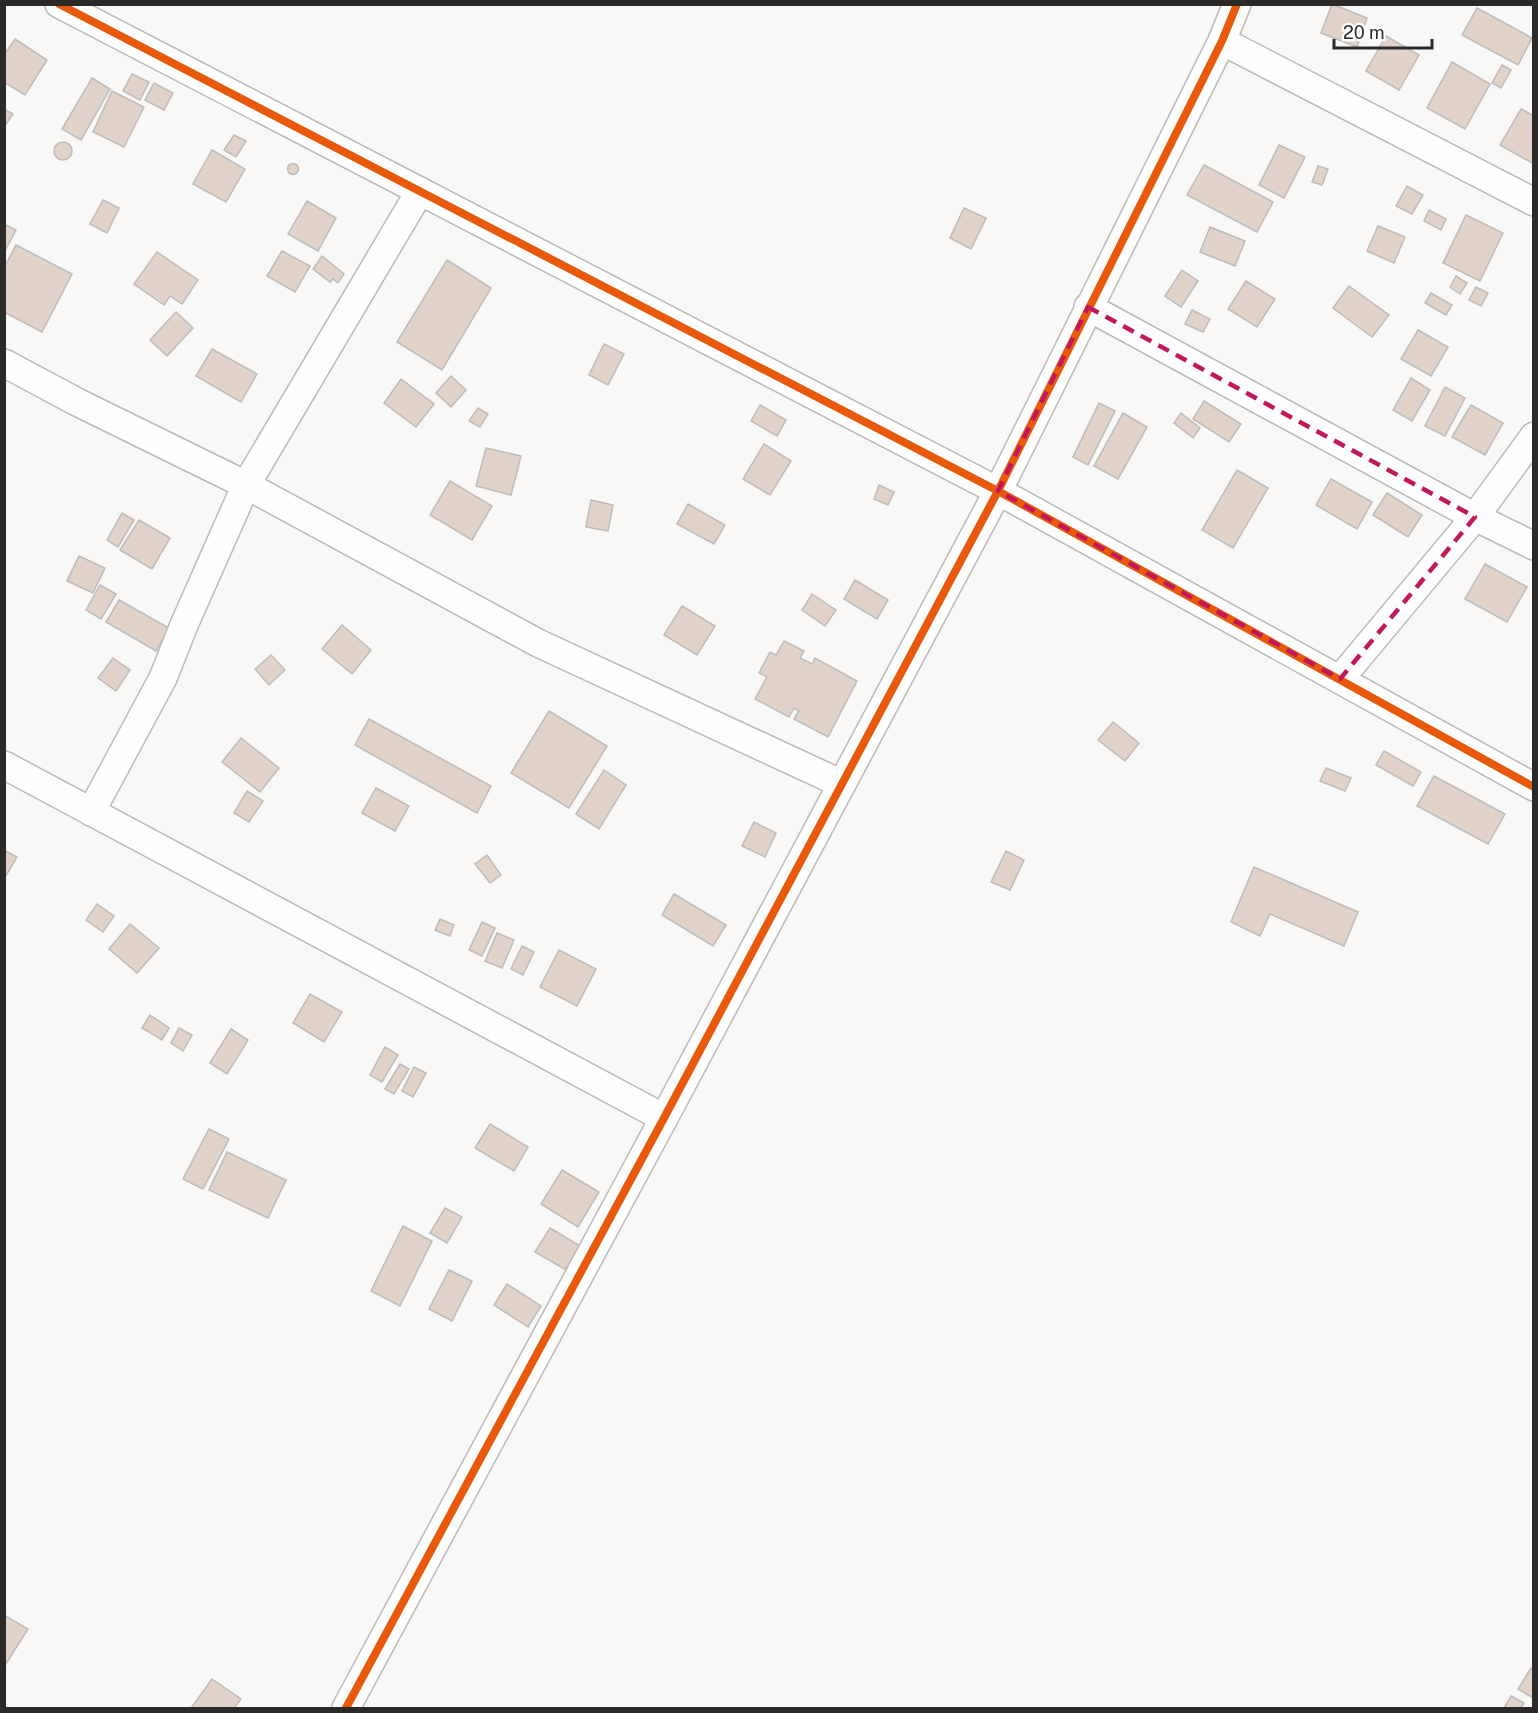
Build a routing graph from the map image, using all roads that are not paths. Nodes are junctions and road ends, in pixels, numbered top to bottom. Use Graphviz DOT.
graph roads {
  1 [pos="59,4"];
  2 [pos="1237,4"];
  3 [pos="1222,40"];
  4 [pos="420,191"];
  5 [pos="1533,202"];
  6 [pos="1088,307"];
  7 [pos="4,363"];
  8 [pos="1533,435"];
  9 [pos="246,485"];
  10 [pos="998,491"];
  11 [pos="1475,517"];
  12 [pos="1533,546"];
  13 [pos="1340,680"];
  14 [pos="4,765"];
  15 [pos="842,784"];
  16 [pos="1533,787"];
  17 [pos="91,812"];
  18 [pos="664,1118"];
  19 [pos="346,1708"];
  1 -- 4 [label="street"];
  2 -- 3 [label="street"];
  3 -- 5 [label="street"];
  3 -- 6 [label="street"];
  4 -- 9 [label="street"];
  4 -- 10 [label="street"];
  6 -- 10 [label="street"];
  6 -- 11 [label="street"];
  7 -- 9 [label="street"];
  8 -- 11 [label="street"];
  9 -- 15 [label="street"];
  9 -- 17 [label="street"];
  10 -- 13 [label="street"];
  10 -- 15 [label="street"];
  11 -- 12 [label="street"];
  11 -- 13 [label="street"];
  13 -- 16 [label="street"];
  14 -- 17 [label="street"];
  15 -- 18 [label="street"];
  17 -- 18 [label="street"];
  18 -- 19 [label="street"];
}
